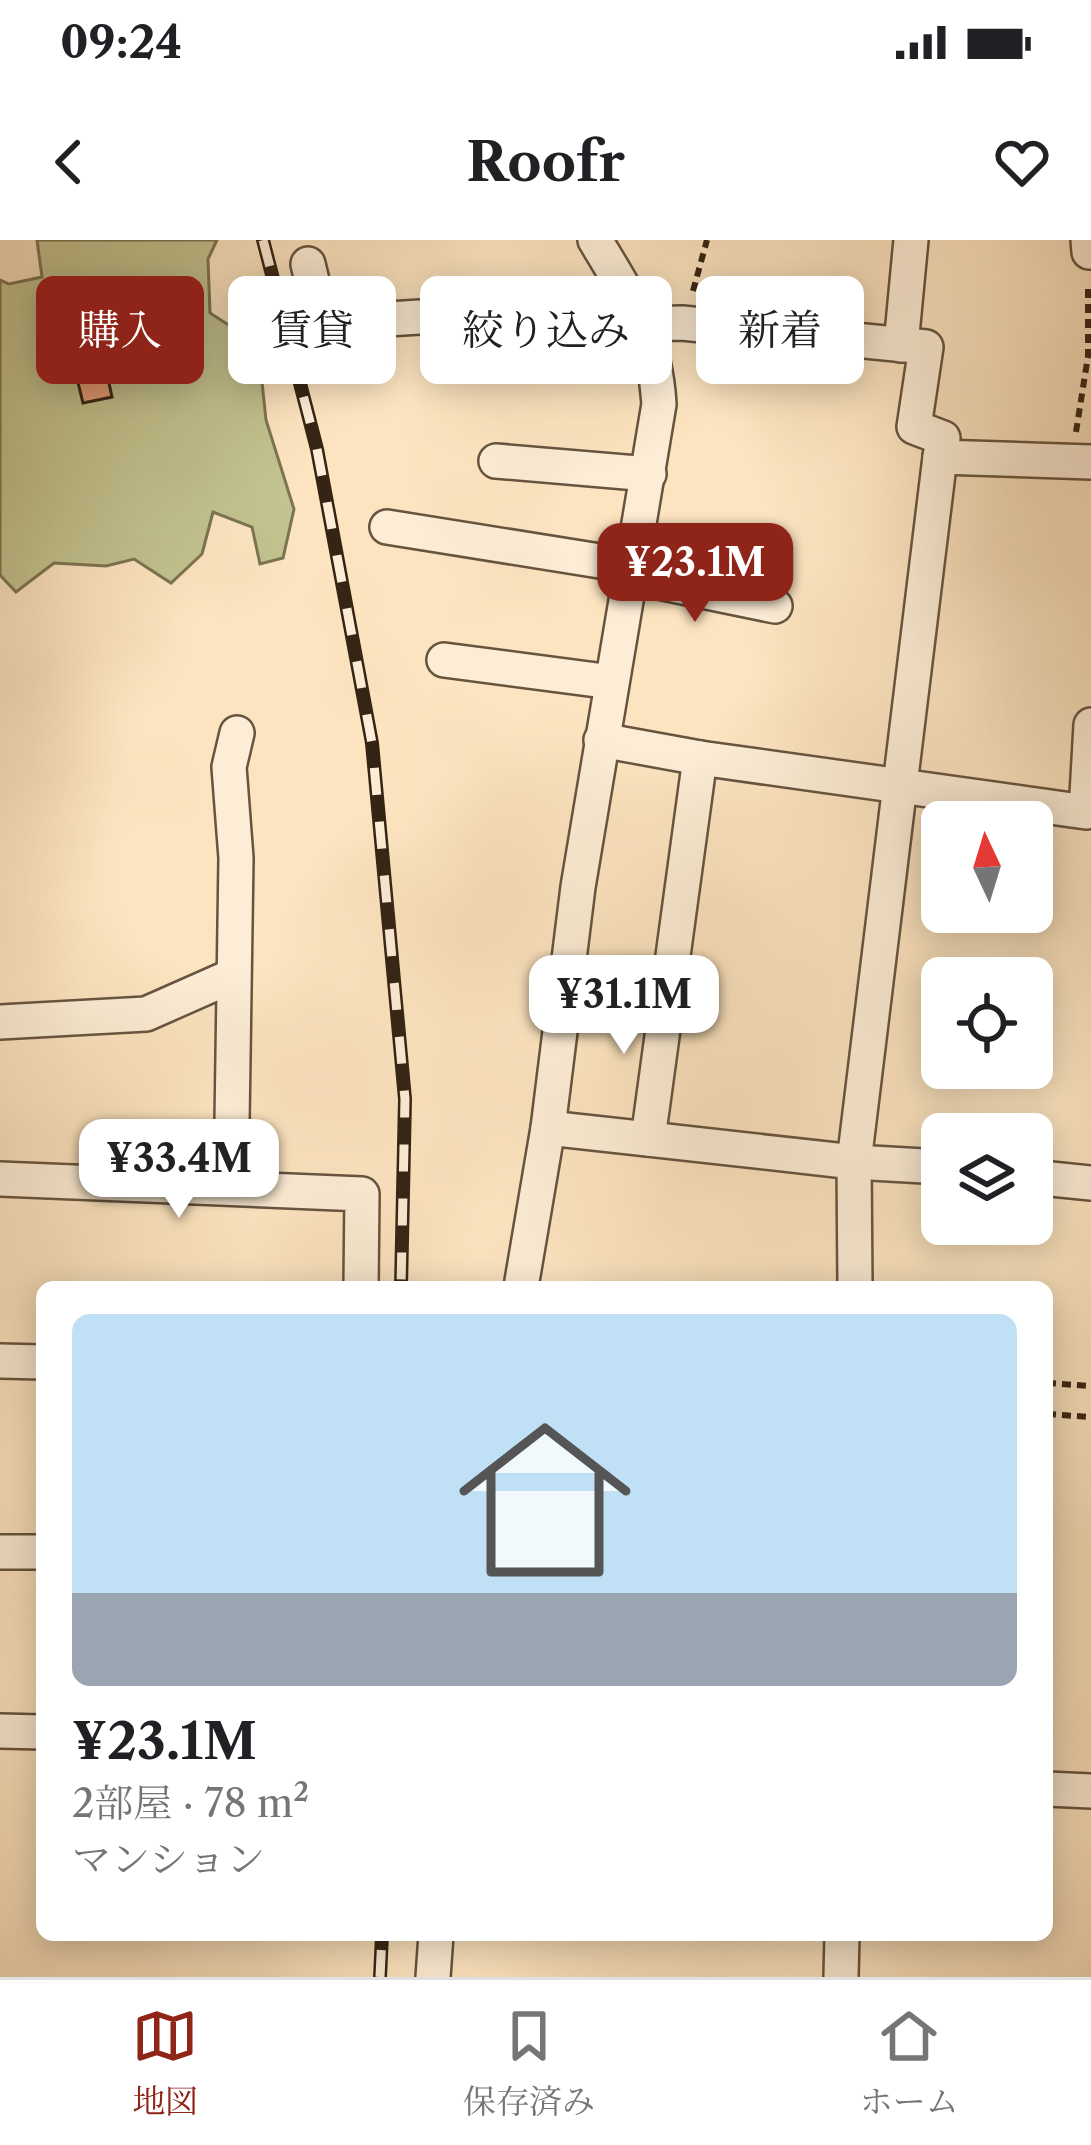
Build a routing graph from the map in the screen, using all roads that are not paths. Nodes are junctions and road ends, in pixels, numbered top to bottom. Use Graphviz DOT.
graph roads {
  1 [pos="595,240"];
  2 [pos="911,240"];
  3 [pos="308,264"];
  4 [pos="616,276"];
  5 [pos="420,320"];
  6 [pos="672,321"];
  7 [pos="901,345"];
  8 [pos="658,384"];
  9 [pos="940,457"];
  10 [pos="496,460"];
  11 [pos="1081,462"];
  12 [pos="649,474"];
  13 [pos="387,527"];
  14 [pos="630,571"];
  15 [pos="775,606"];
  16 [pos="444,660"];
  17 [pos="612,682"];
  18 [pos="1091,725"];
  19 [pos="237,733"];
  20 [pos="602,740"];
  21 [pos="700,758"];
  22 [pos="898,786"];
  23 [pos="232,976"];
  24 [pos="0,1022"];
  25 [pos="548,1129"];
  26 [pos="648,1139"];
  27 [pos="854,1162"];
  28 [pos="921,1166"];
  29 [pos="0,1179"];
  30 [pos="1053,1179"];
  31 [pos="1091,1183"];
  32 [pos="231,1188"];
  33 [pos="362,1281"];
  34 [pos="522,1281"];
  35 [pos="855,1281"];
  36 [pos="0,1361"];
  37 [pos="36,1362"];
  38 [pos="0,1552"];
  39 [pos="36,1552"];
  40 [pos="0,1731"];
  41 [pos="36,1732"];
  42 [pos="1053,1789"];
  43 [pos="1091,1790"];
  44 [pos="436,1941"];
  45 [pos="842,1941"];
  46 [pos="433,1977"];
  47 [pos="841,1977"];
  1 -- 4 [label="street"];
  2 -- 7 [label="street"];
  3 -- 5 [label="street"];
  6 -- 7 [label="street"];
  7 -- 9 [label="street"];
  8 -- 12 [label="street"];
  9 -- 11 [label="street"];
  9 -- 22 [label="street"];
  10 -- 12 [label="street"];
  12 -- 14 [label="street"];
  13 -- 14 [label="street"];
  14 -- 15 [label="street"];
  14 -- 17 [label="street"];
  16 -- 17 [label="street"];
  17 -- 20 [label="street"];
  18 -- 22 [label="street"];
  19 -- 23 [label="street"];
  20 -- 21 [label="street"];
  20 -- 25 [label="street"];
  21 -- 22 [label="street"];
  21 -- 26 [label="street"];
  22 -- 27 [label="street"];
  23 -- 24 [label="street"];
  23 -- 32 [label="street"];
  25 -- 26 [label="street"];
  25 -- 34 [label="street"];
  26 -- 27 [label="street"];
  27 -- 28 [label="street"];
  27 -- 35 [label="street"];
  29 -- 32 [label="street"];
  30 -- 31 [label="street"];
  32 -- 33 [label="street"];
  36 -- 37 [label="street"];
  38 -- 39 [label="street"];
  40 -- 41 [label="street"];
  42 -- 43 [label="street"];
  44 -- 46 [label="street"];
  45 -- 47 [label="street"];
}
